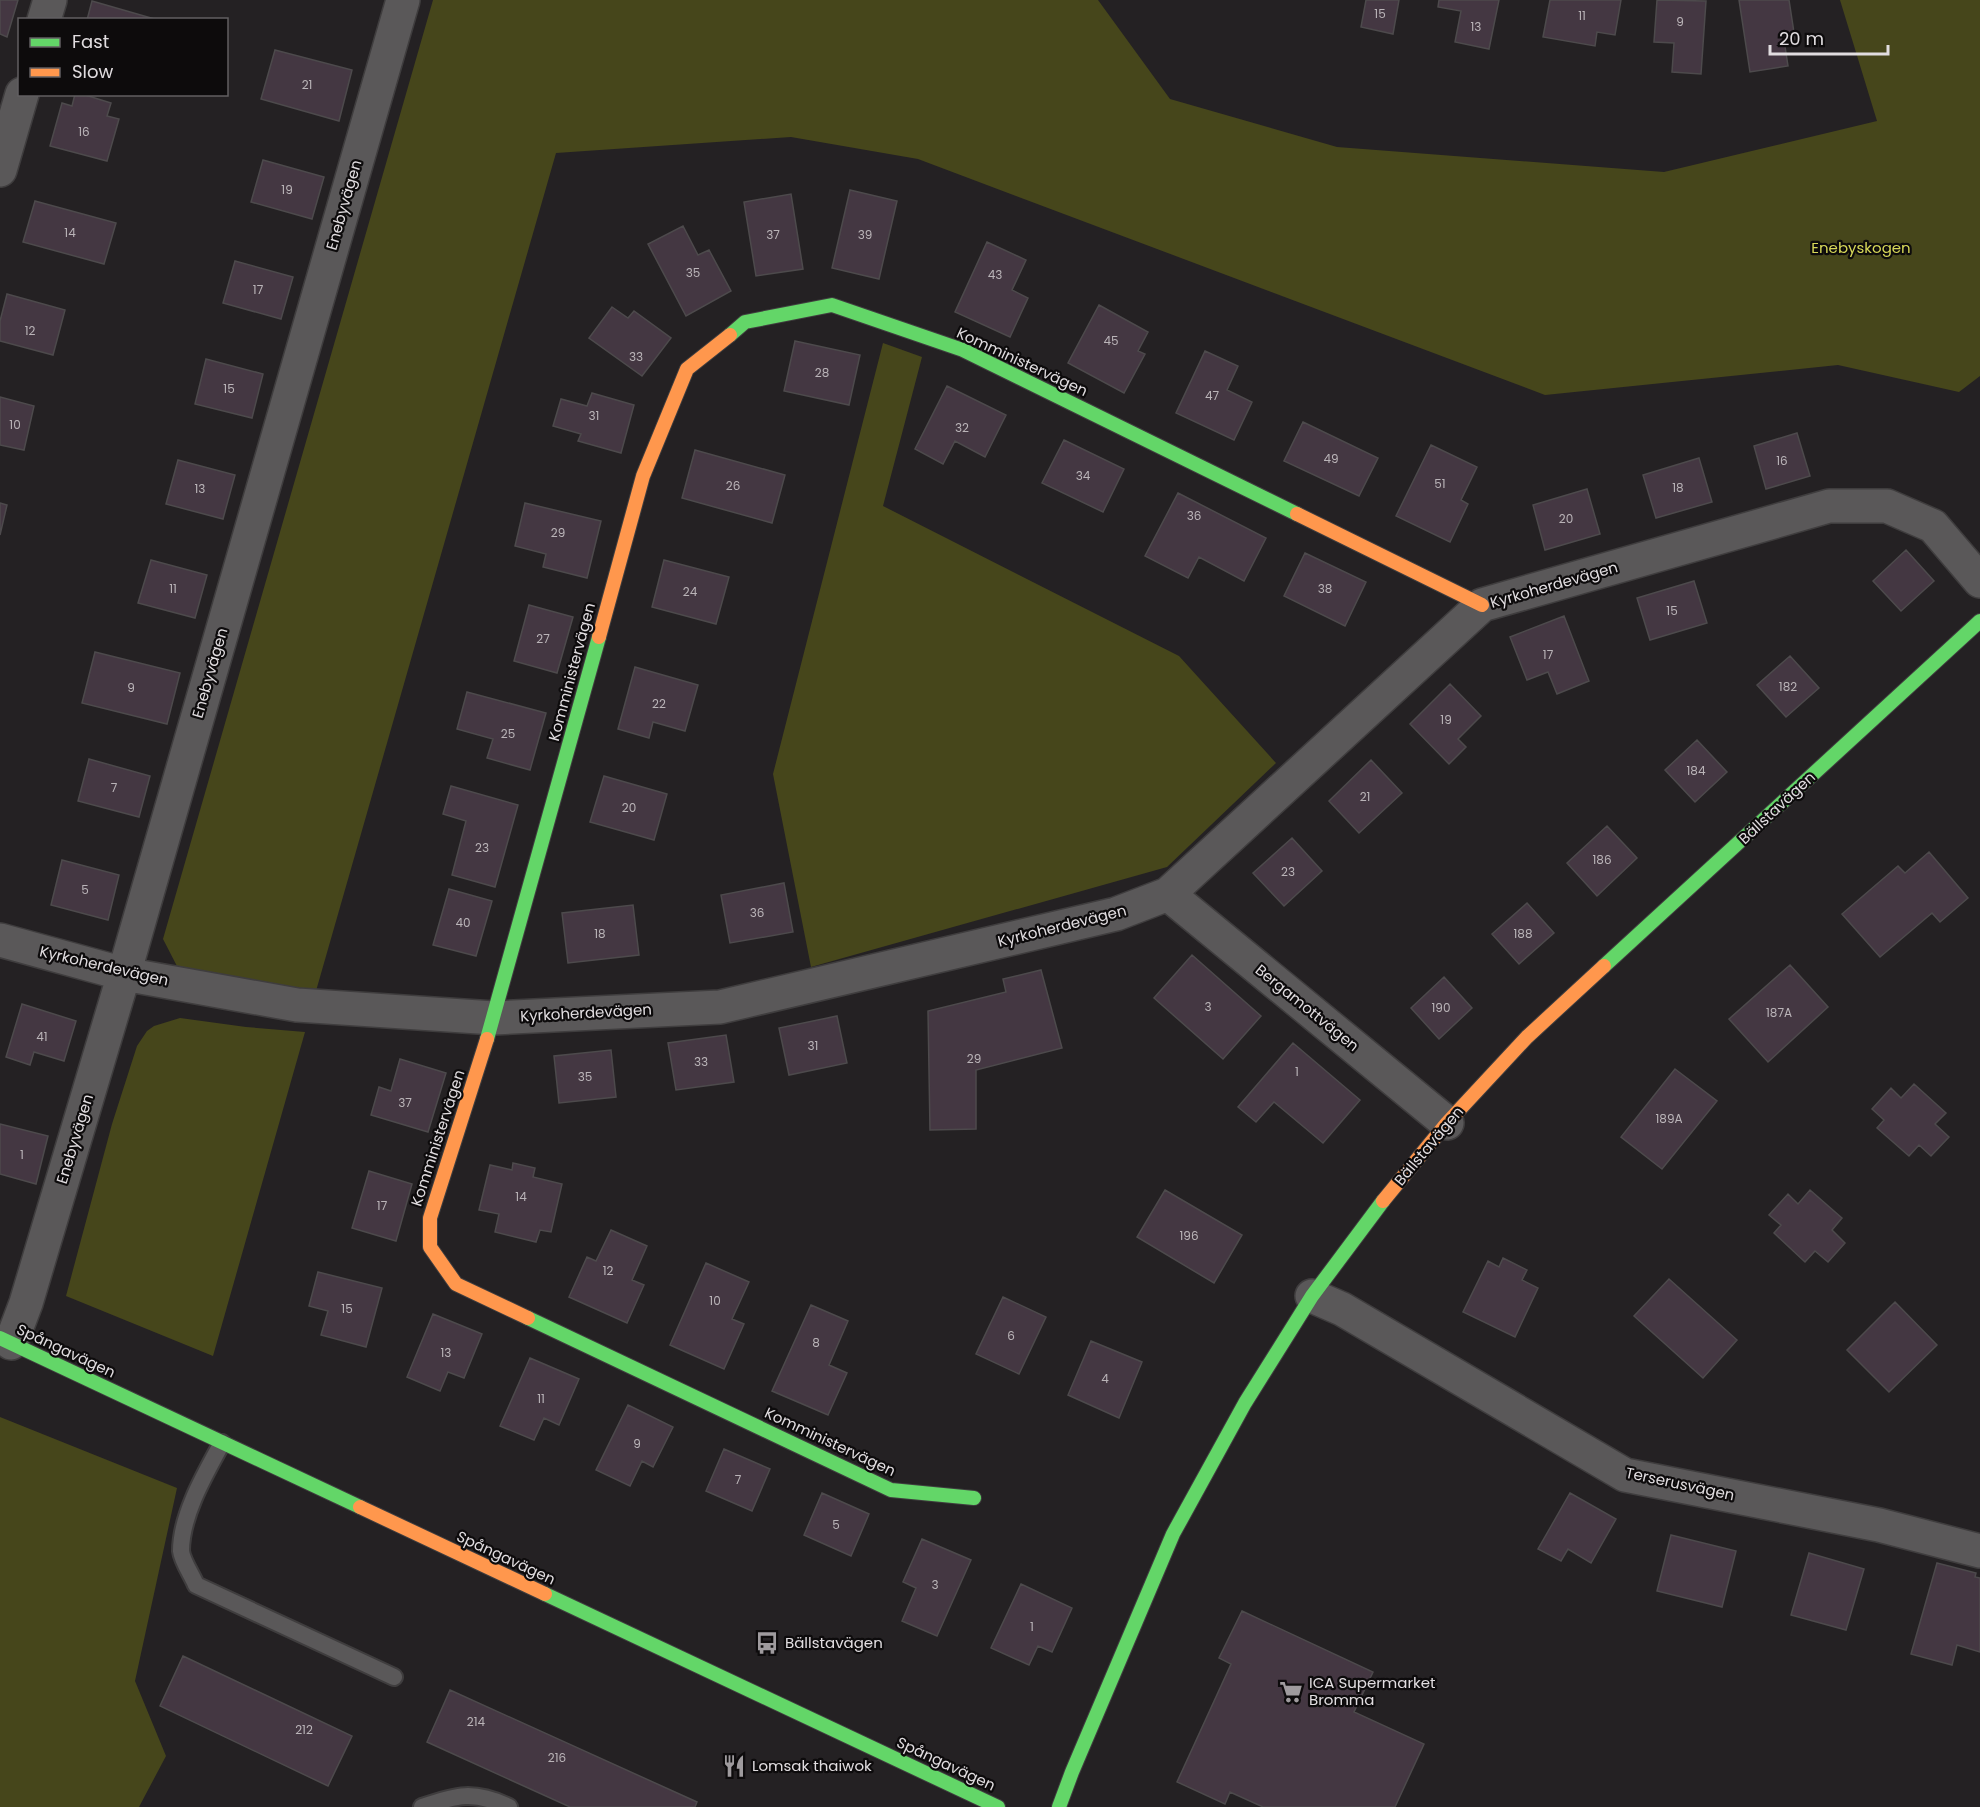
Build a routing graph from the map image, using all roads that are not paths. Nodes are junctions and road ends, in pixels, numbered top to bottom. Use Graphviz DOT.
graph roads {
  1 [pos="50,0"];
  2 [pos="403,0"];
  3 [pos="45,18"];
  4 [pos="0,80"];
  5 [pos="18,82"];
  6 [pos="21,96"];
  7 [pos="0,170"];
  8 [pos="1980,581"];
  9 [pos="1482,605"];
  10 [pos="1980,621"];
  11 [pos="1168,894"];
  12 [pos="0,940"];
  13 [pos="124,974"];
  14 [pos="494,1018"];
  15 [pos="1447,1123"];
  16 [pos="1312,1296"];
  17 [pos="5,1340"];
  18 [pos="222,1443"];
  19 [pos="974,1498"];
  20 [pos="1980,1551"];
  21 [pos="394,1677"];
  22 [pos="422,1807"];
  23 [pos="509,1807"];
  24 [pos="998,1807"];
  25 [pos="1059,1807"];
  1 -- 3 [label="street"];
  2 -- 13 [label="street, Enebyvägen"];
  4 -- 5 [label="street"];
  6 -- 7 [label="street"];
  8 -- 9 [label="street, Kyrkoherdevägen"];
  9 -- 11 [label="street, Kyrkoherdevägen"];
  9 -- 14 [label="street, Komministervägen"];
  10 -- 15 [label="street, Bällstavägen"];
  11 -- 14 [label="street, Kyrkoherdevägen"];
  11 -- 15 [label="street, Bergamottvägen"];
  12 -- 13 [label="street, Kyrkoherdevägen"];
  13 -- 14 [label="street, Kyrkoherdevägen"];
  13 -- 17 [label="street, Enebyvägen"];
  14 -- 19 [label="street, Komministervägen"];
  15 -- 16 [label="street, Bällstavägen"];
  16 -- 20 [label="street, Terserusvägen"];
  16 -- 25 [label="street, Bällstavägen"];
  17 -- 18 [label="street, Spångavägen"];
  18 -- 21 [label="lane"];
  18 -- 24 [label="street, Spångavägen"];
  22 -- 23 [label="lane"];
}
